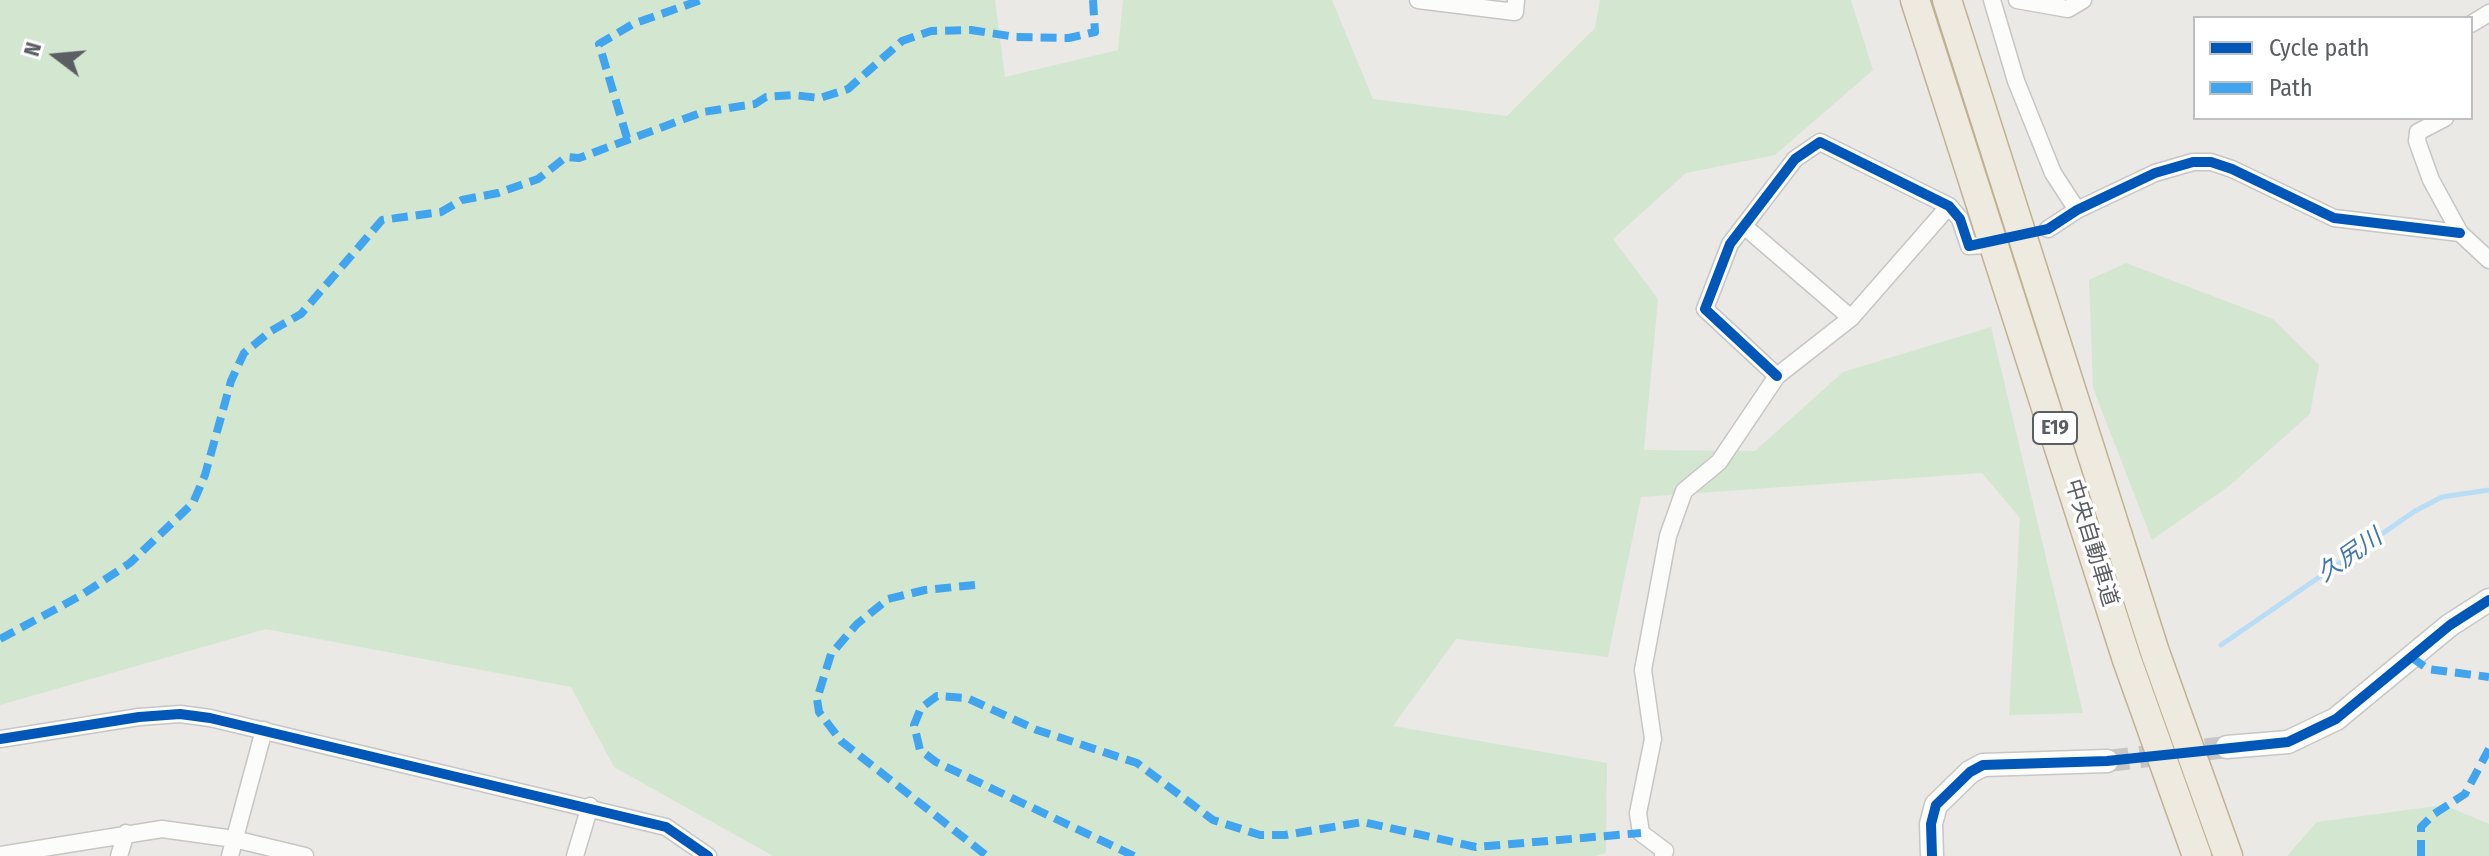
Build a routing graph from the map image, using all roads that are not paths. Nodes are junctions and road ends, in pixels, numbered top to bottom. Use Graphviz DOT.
graph roads {
  1 [pos="1418,0"];
  2 [pos="1516,0"];
  3 [pos="1915,0"];
  4 [pos="1947,0"];
  5 [pos="1992,0"];
  6 [pos="2017,0"];
  7 [pos="2083,0"];
  8 [pos="2441,120"];
  9 [pos="1949,206"];
  10 [pos="2077,210"];
  11 [pos="1744,226"];
  12 [pos="2048,229"];
  13 [pos="2460,233"];
  14 [pos="1985,245"];
  15 [pos="2489,260"];
  16 [pos="1851,318"];
  17 [pos="1777,376"];
  18 [pos="2489,600"];
  19 [pos="264,730"];
  20 [pos="0,739"];
  21 [pos="2227,747"];
  22 [pos="2107,761"];
  23 [pos="590,806"];
  24 [pos="126,833"];
  25 [pos="234,839"];
  26 [pos="2,855"];
  27 [pos="119,856"];
  28 [pos="230,856"];
  29 [pos="305,856"];
  30 [pos="575,856"];
  31 [pos="708,856"];
  32 [pos="1663,856"];
  33 [pos="1932,856"];
  34 [pos="2197,856"];
  35 [pos="2228,856"];
  1 -- 2 [label="street"];
  3 -- 34 [label="highway, 中央自動車道 / E19"];
  4 -- 35 [label="highway, 中央自動車道 / E19"];
  5 -- 10 [label="street"];
  6 -- 7 [label="street"];
  8 -- 13 [label="street"];
  9 -- 11 [label="street"];
  9 -- 14 [label="street"];
  9 -- 16 [label="street"];
  10 -- 12 [label="street"];
  10 -- 13 [label="street"];
  11 -- 16 [label="street"];
  11 -- 17 [label="street"];
  13 -- 15 [label="street"];
  16 -- 17 [label="street"];
  17 -- 32 [label="street"];
  18 -- 21 [label="street"];
  19 -- 20 [label="street"];
  19 -- 23 [label="street"];
  19 -- 25 [label="street"];
  22 -- 33 [label="street"];
  23 -- 30 [label="street"];
  23 -- 31 [label="street"];
  24 -- 25 [label="street"];
  24 -- 26 [label="street"];
  24 -- 27 [label="street"];
  25 -- 28 [label="street"];
  25 -- 29 [label="street"];
}
